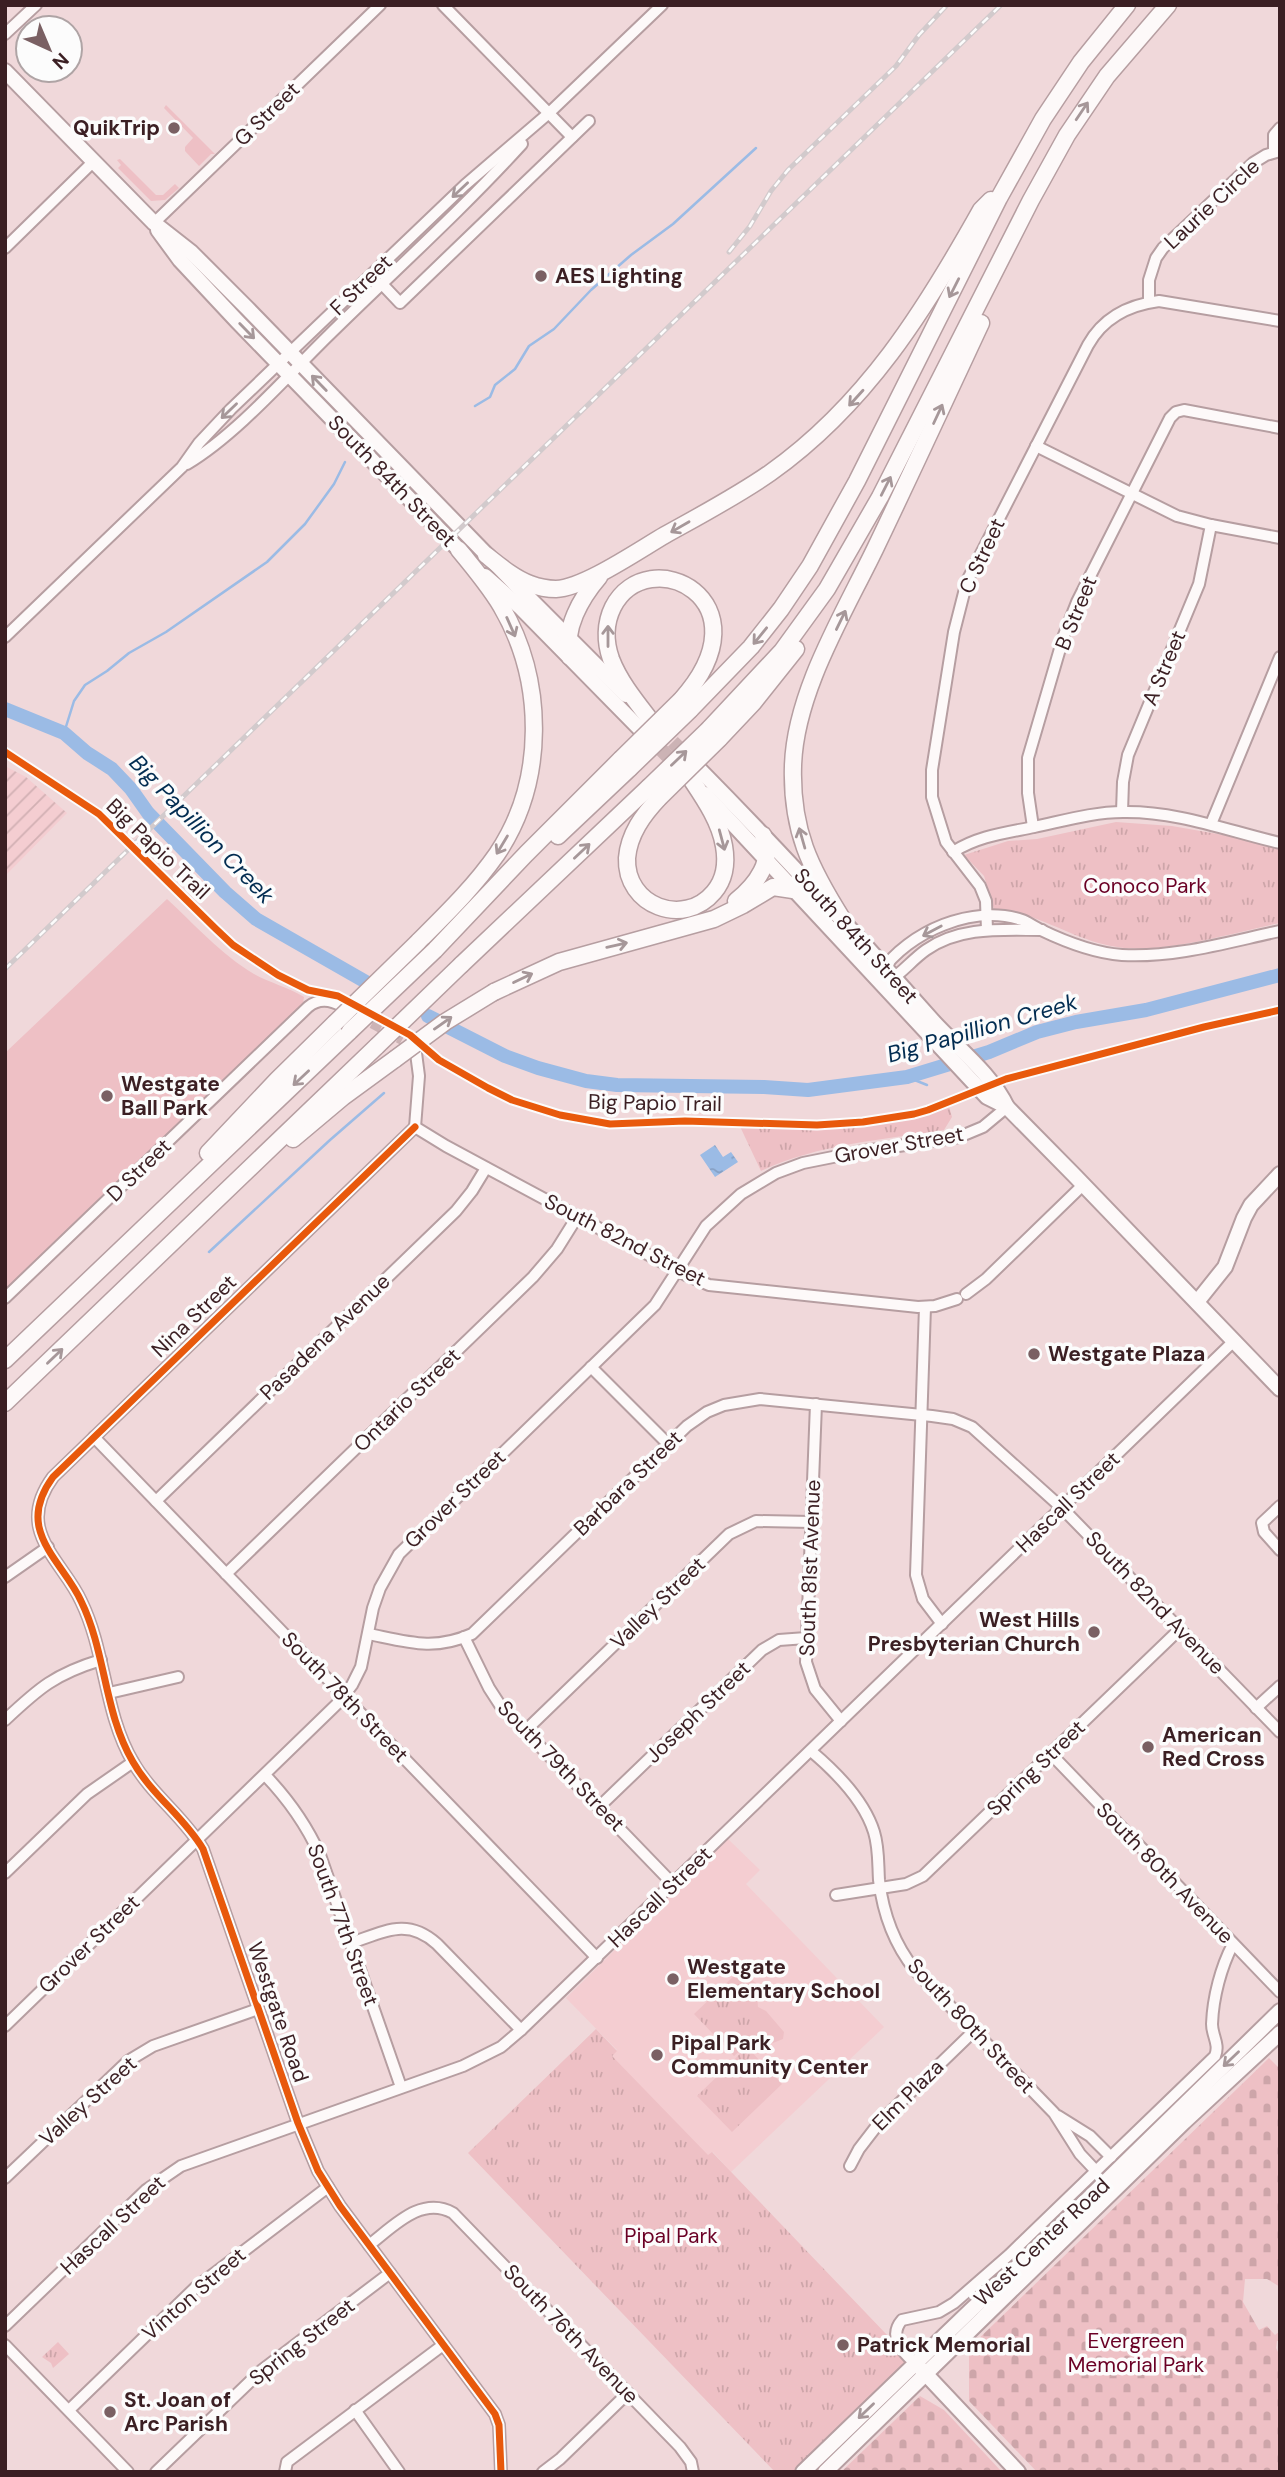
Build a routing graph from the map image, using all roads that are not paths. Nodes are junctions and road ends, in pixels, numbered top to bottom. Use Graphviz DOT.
graph roads {
  1 [pos="36,5"];
  2 [pos="380,5"];
  3 [pos="443,5"];
  4 [pos="662,5"];
  5 [pos="1127,5"];
  6 [pos="1168,5"];
  7 [pos="5,34"];
  8 [pos="5,71"];
  9 [pos="550,113"];
  10 [pos="589,121"];
  11 [pos="1280,128"];
  12 [pos="1067,135"];
  13 [pos="572,136"];
  14 [pos="1277,151"];
  15 [pos="93,162"];
  16 [pos="1007,183"];
  17 [pos="154,223"];
  18 [pos="5,248"];
  19 [pos="382,284"];
  20 [pos="1149,302"];
  21 [pos="1280,321"];
  22 [pos="295,358"];
  23 [pos="278,364"];
  24 [pos="289,375"];
  25 [pos="1280,428"];
  26 [pos="1036,446"];
  27 [pos="183,467"];
  28 [pos="1132,494"];
  29 [pos="1211,525"];
  30 [pos="1280,538"];
  31 [pos="459,550"];
  32 [pos="486,555"];
  33 [pos="621,561"];
  34 [pos="7,632"];
  35 [pos="568,637"];
  36 [pos="570,657"];
  37 [pos="1280,657"];
  38 [pos="686,705"];
  39 [pos="647,722"];
  40 [pos="693,775"];
  41 [pos="654,792"];
  42 [pos="1122,812"];
  43 [pos="1211,824"];
  44 [pos="1033,827"];
  45 [pos="763,835"];
  46 [pos="1280,843"];
  47 [pos="953,852"];
  48 [pos="766,861"];
  49 [pos="793,890"];
  50 [pos="987,915"];
  51 [pos="843,920"];
  52 [pos="698,923"];
  53 [pos="987,930"];
  54 [pos="1042,930"];
  55 [pos="1280,931"];
  56 [pos="890,972"];
  57 [pos="878,982"];
  58 [pos="341,1005"];
  59 [pos="930,1027"];
  60 [pos="416,1053"];
  61 [pos="1007,1107"];
  62 [pos="415,1127"];
  63 [pos="486,1168"];
  64 [pos="1280,1174"];
  65 [pos="1084,1184"];
  66 [pos="577,1217"];
  67 [pos="166,1247"];
  68 [pos="677,1270"];
  69 [pos="81,1287"];
  70 [pos="5,1298"];
  71 [pos="1196,1302"];
  72 [pos="925,1307"];
  73 [pos="1234,1341"];
  74 [pos="5,1360"];
  75 [pos="591,1367"];
  76 [pos="1280,1389"];
  77 [pos="5,1403"];
  78 [pos="816,1404"];
  79 [pos="922,1415"];
  80 [pos="94,1437"];
  81 [pos="668,1444"];
  82 [pos="156,1501"];
  83 [pos="1280,1506"];
  84 [pos="1062,1508"];
  85 [pos="811,1521"];
  86 [pos="48,1547"];
  87 [pos="1280,1550"];
  88 [pos="226,1574"];
  89 [pos="5,1577"];
  90 [pos="942,1624"];
  91 [pos="1180,1629"];
  92 [pos="369,1634"];
  93 [pos="464,1637"];
  94 [pos="806,1638"];
  95 [pos="101,1660"];
  96 [pos="178,1677"];
  97 [pos="1280,1686"];
  98 [pos="109,1693"];
  99 [pos="344,1696"];
  100 [pos="1256,1708"];
  101 [pos="5,1720"];
  102 [pos="841,1721"];
  103 [pos="525,1731"];
  104 [pos="1280,1732"];
  105 [pos="811,1751"];
  106 [pos="1051,1754"];
  107 [pos="133,1762"];
  108 [pos="265,1774"];
  109 [pos="599,1807"];
  110 [pos="197,1840"];
  111 [pos="5,1874"];
  112 [pos="673,1884"];
  113 [pos="880,1888"];
  114 [pos="836,1895"];
  115 [pos="351,1943"];
  116 [pos="1233,1944"];
  117 [pos="597,1958"];
  118 [pos="1280,1992"];
  119 [pos="258,2009"];
  120 [pos="1280,2011"];
  121 [pos="5,2026"];
  122 [pos="521,2031"];
  123 [pos="974,2031"];
  124 [pos="1280,2033"];
  125 [pos="401,2087"];
  126 [pos="1054,2113"];
  127 [pos="298,2123"];
  128 [pos="1111,2157"];
  129 [pos="850,2166"];
  130 [pos="1096,2171"];
  131 [pos="5,2178"];
  132 [pos="328,2187"];
  133 [pos="369,2245"];
  134 [pos="390,2273"];
  135 [pos="5,2326"];
  136 [pos="443,2344"];
  137 [pos="5,2345"];
  138 [pos="915,2363"];
  139 [pos="926,2375"];
  140 [pos="628,2393"];
  141 [pos="69,2410"];
  142 [pos="355,2410"];
  143 [pos="128,2472"];
  144 [pos="156,2472"];
  145 [pos="285,2472"];
  146 [pos="399,2472"];
  147 [pos="501,2472"];
  148 [pos="543,2472"];
  149 [pos="693,2472"];
  150 [pos="803,2472"];
  151 [pos="825,2472"];
  152 [pos="1018,2472"];
  1 -- 7 [label="street"];
  2 -- 17 [label="street, G Street"];
  3 -- 9 [label="street"];
  4 -- 9 [label="street, F Street"];
  5 -- 16 [label="highway"];
  12 -- 6 [label="highway, one-way"];
  8 -- 15 [label="main road, South 84th Street"];
  9 -- 13 [label="street"];
  9 -- 19 [label="street, F Street"];
  9 -- 22 [label="street, F Street, one-way"];
  10 -- 13 [label="street"];
  11 -- 14 [label="street, Laurie Circle"];
  41 -- 12 [label="highway, one-way, bridge"];
  51 -- 12 [label="highway, one-way"];
  13 -- 19 [label="street"];
  14 -- 20 [label="street, Laurie Circle"];
  15 -- 17 [label="main road, South 84th Street"];
  15 -- 18 [label="street"];
  16 -- 33 [label="highway, one-way"];
  16 -- 38 [label="highway, one-way"];
  17 -- 22 [label="main road, South 84th Street"];
  17 -- 23 [label="main road, South 84th Street, one-way"];
  19 -- 22 [label="street, F Street"];
  20 -- 21 [label="street"];
  20 -- 26 [label="street, C Street"];
  22 -- 23 [label="street, F Street"];
  22 -- 24 [label="street, F Street"];
  32 -- 22 [label="main road, South 84th Street, one-way"];
  23 -- 24 [label="main road, South 84th Street"];
  23 -- 27 [label="street, F Street, one-way"];
  24 -- 27 [label="street, F Street"];
  24 -- 31 [label="main road, South 84th Street"];
  25 -- 28 [label="street, B Street"];
  26 -- 28 [label="street"];
  26 -- 47 [label="street, C Street"];
  27 -- 34 [label="street, F Street"];
  28 -- 29 [label="street"];
  28 -- 44 [label="street, B Street"];
  29 -- 30 [label="street"];
  29 -- 42 [label="street, A Street"];
  31 -- 36 [label="main road, South 84th Street"];
  31 -- 69 [label="highway, one-way, bridge"];
  32 -- 33 [label="highway"];
  32 -- 35 [label="main road, South 84th Street"];
  33 -- 35 [label="highway"];
  35 -- 36 [label="highway"];
  35 -- 39 [label="main road, South 84th Street"];
  36 -- 39 [label="main road, South 84th Street"];
  37 -- 43 [label="street"];
  39 -- 38 [label="highway, one-way"];
  38 -- 69 [label="highway, one-way, bridge"];
  40 -- 41 [label="highway, one-way"];
  40 -- 45 [label="main road, South 84th Street"];
  40 -- 48 [label="main road, South 84th Street"];
  67 -- 41 [label="highway, one-way, bridge"];
  42 -- 43 [label="street"];
  42 -- 44 [label="street"];
  43 -- 46 [label="street"];
  44 -- 47 [label="street"];
  45 -- 48 [label="highway"];
  45 -- 51 [label="main road, South 84th Street"];
  47 -- 50 [label="street, C Street"];
  48 -- 49 [label="main road, South 84th Street"];
  48 -- 52 [label="highway"];
  49 -- 52 [label="highway"];
  49 -- 57 [label="main road, South 84th Street"];
  50 -- 53 [label="street, C Street"];
  50 -- 54 [label="street"];
  50 -- 56 [label="street, one-way"];
  51 -- 56 [label="main road, South 84th Street"];
  67 -- 52 [label="highway, one-way, bridge"];
  53 -- 54 [label="street"];
  53 -- 56 [label="street"];
  54 -- 55 [label="street"];
  56 -- 57 [label="street"];
  56 -- 59 [label="main road, South 84th Street"];
  57 -- 59 [label="main road, South 84th Street"];
  58 -- 70 [label="street, D Street"];
  59 -- 61 [label="main road, South 84th Street"];
  60 -- 62 [label="street"];
  61 -- 65 [label="main road, South 84th Street"];
  61 -- 68 [label="street, Grover Street"];
  62 -- 63 [label="street, South 82nd Street"];
  62 -- 80 [label="street, Nina Street"];
  63 -- 66 [label="street, South 82nd Street"];
  63 -- 82 [label="street, Pasadena Avenue"];
  64 -- 71 [label="main road"];
  65 -- 71 [label="main road, South 84th Street"];
  65 -- 72 [label="street, South 82nd Street"];
  66 -- 68 [label="street, South 82nd Street"];
  66 -- 88 [label="street, Ontario Street"];
  77 -- 67 [label="highway, one-way"];
  68 -- 72 [label="street, South 82nd Street"];
  68 -- 75 [label="street, Grover Street"];
  69 -- 74 [label="highway"];
  71 -- 73 [label="main road, South 84th Street"];
  72 -- 79 [label="street"];
  73 -- 76 [label="main road, South 84th Street"];
  73 -- 84 [label="street, Hascall Street"];
  75 -- 81 [label="street"];
  75 -- 92 [label="street, Grover Street"];
  78 -- 79 [label="street, Barbara Street"];
  78 -- 81 [label="street, Barbara Street"];
  78 -- 85 [label="street, South 81st Avenue"];
  79 -- 84 [label="street, South 82nd Avenue"];
  79 -- 90 [label="street"];
  80 -- 82 [label="street, South 78th Street"];
  80 -- 86 [label="street, Nina Street"];
  81 -- 93 [label="street, Barbara Street"];
  82 -- 88 [label="street, South 78th Street"];
  83 -- 87 [label="street"];
  84 -- 90 [label="street, Hascall Street"];
  84 -- 91 [label="street, South 82nd Avenue"];
  85 -- 94 [label="street, South 81st Avenue"];
  85 -- 103 [label="street, Valley Street"];
  86 -- 89 [label="street"];
  86 -- 95 [label="street, Westgate Road"];
  88 -- 99 [label="street, South 78th Street"];
  90 -- 102 [label="street, Hascall Street"];
  91 -- 100 [label="street, South 82nd Avenue"];
  91 -- 106 [label="street, Spring Street"];
  92 -- 93 [label="street, Barbara Street"];
  92 -- 99 [label="street, Grover Street"];
  93 -- 103 [label="street, South 79th Street"];
  94 -- 102 [label="street, South 81st Avenue"];
  94 -- 109 [label="street, Joseph Street"];
  95 -- 98 [label="street, Westgate Road"];
  95 -- 101 [label="street"];
  96 -- 98 [label="street"];
  97 -- 100 [label="street"];
  98 -- 107 [label="street, Westgate Road"];
  99 -- 108 [label="street, Grover Street"];
  99 -- 117 [label="street, South 78th Street"];
  100 -- 104 [label="street, South 82nd Avenue"];
  102 -- 105 [label="street, Hascall Street"];
  103 -- 109 [label="street, South 79th Street"];
  105 -- 112 [label="street, Hascall Street"];
  105 -- 113 [label="street, South 80th Street"];
  106 -- 113 [label="street, Spring Street"];
  106 -- 116 [label="street, South 80th Avenue"];
  107 -- 110 [label="street, Westgate Road"];
  107 -- 111 [label="street"];
  108 -- 110 [label="street, Grover Street"];
  108 -- 115 [label="street, South 77th Street"];
  109 -- 112 [label="street, South 79th Street"];
  110 -- 119 [label="street, Westgate Road"];
  110 -- 121 [label="street, Grover Street"];
  112 -- 117 [label="street, Hascall Street"];
  113 -- 114 [label="street, Spring Street"];
  113 -- 123 [label="street, South 80th Street"];
  115 -- 122 [label="street"];
  115 -- 125 [label="street, South 77th Street"];
  116 -- 118 [label="street, South 80th Avenue"];
  116 -- 128 [label="street"];
  117 -- 122 [label="street, Hascall Street"];
  119 -- 127 [label="street, Westgate Road"];
  119 -- 131 [label="street, Valley Street"];
  120 -- 138 [label="main road, West Center Road, one-way"];
  122 -- 125 [label="street, Hascall Street"];
  123 -- 126 [label="street, South 80th Street"];
  123 -- 129 [label="street, Elm Plaza"];
  124 -- 139 [label="main road, West Center Road"];
  125 -- 127 [label="street, Hascall Street"];
  126 -- 128 [label="street, South 80th Street"];
  126 -- 130 [label="street, South 80th Street"];
  127 -- 132 [label="street, Westgate Road"];
  127 -- 135 [label="street, Hascall Street"];
  128 -- 130 [label="street"];
  130 -- 138 [label="street"];
  132 -- 133 [label="street, Westgate Road"];
  132 -- 141 [label="street, Vinton Street"];
  133 -- 134 [label="street, Westgate Road"];
  133 -- 140 [label="street, South 76th Avenue"];
  134 -- 136 [label="street, Westgate Road"];
  134 -- 144 [label="street, Spring Street"];
  136 -- 142 [label="street"];
  136 -- 147 [label="street, Westgate Road"];
  137 -- 141 [label="street"];
  138 -- 139 [label="main road"];
  138 -- 150 [label="main road, West Center Road, one-way"];
  139 -- 151 [label="main road, West Center Road"];
  139 -- 152 [label="main road"];
  140 -- 148 [label="street"];
  140 -- 149 [label="street, South 76th Avenue"];
  141 -- 143 [label="street"];
  142 -- 145 [label="street"];
  142 -- 146 [label="street"];
}
